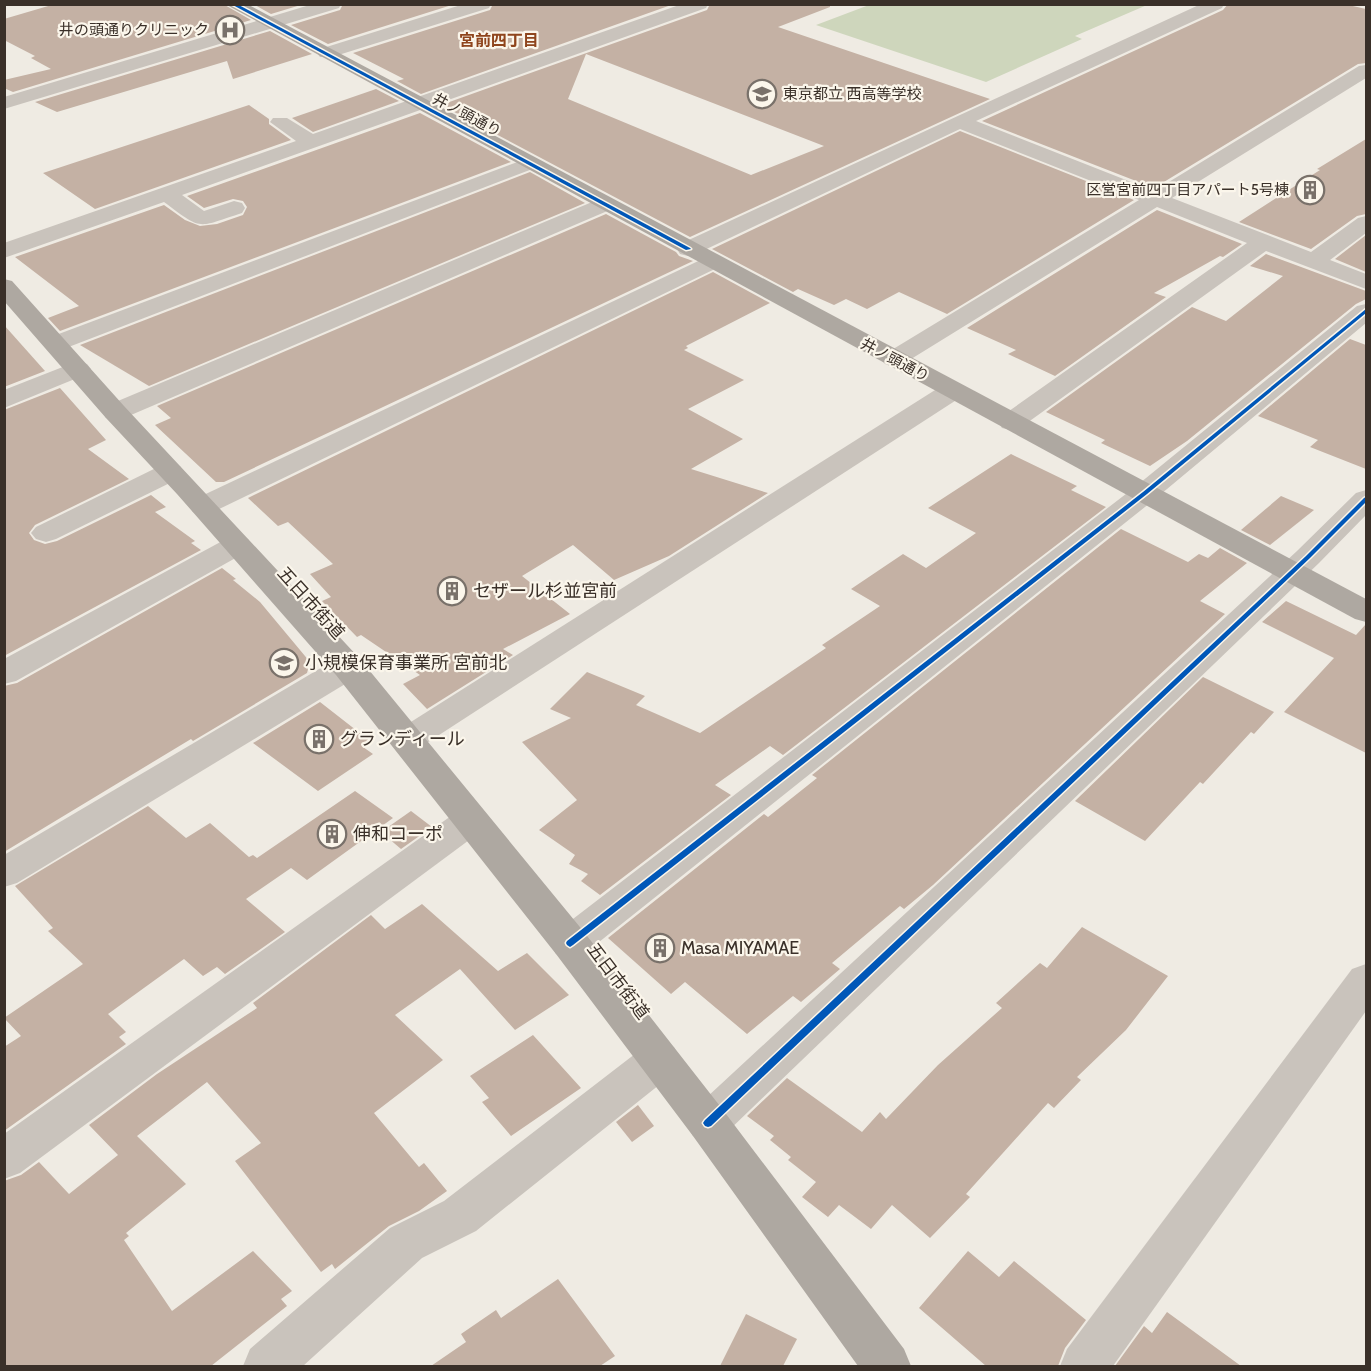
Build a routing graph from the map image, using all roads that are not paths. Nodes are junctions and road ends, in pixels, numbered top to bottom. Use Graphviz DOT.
graph roads {
  1 [pos="233,4"];
  2 [pos="333,4"];
  3 [pos="483,4"];
  4 [pos="700,4"];
  5 [pos="1216,4"];
  6 [pos="268,24"];
  7 [pos="326,53"];
  8 [pos="1366,70"];
  9 [pos="4,103"];
  10 [pos="418,104"];
  11 [pos="280,122"];
  12 [pos="960,122"];
  13 [pos="313,143"];
  14 [pos="528,164"];
  15 [pos="167,194"];
  16 [pos="1155,199"];
  17 [pos="604,204"];
  18 [pos="234,208"];
  19 [pos="1366,223"];
  20 [pos="1264,242"];
  21 [pos="4,251"];
  22 [pos="700,255"];
  23 [pos="1314,261"];
  24 [pos="1366,282"];
  25 [pos="4,286"];
  26 [pos="1366,311"];
  27 [pos="57,344"];
  28 [pos="894,359"];
  29 [pos="78,369"];
  30 [pos="952,391"];
  31 [pos="4,400"];
  32 [pos="115,412"];
  33 [pos="1011,422"];
  34 [pos="170,472"];
  35 [pos="1145,493"];
  36 [pos="1366,499"];
  37 [pos="203,506"];
  38 [pos="46,533"];
  39 [pos="237,545"];
  40 [pos="1292,572"];
  41 [pos="1366,612"];
  42 [pos="348,667"];
  43 [pos="4,674"];
  44 [pos="407,740"];
  45 [pos="471,820"];
  46 [pos="4,873"];
  47 [pos="570,943"];
  48 [pos="1366,980"];
  49 [pos="660,1060"];
  50 [pos="708,1123"];
  51 [pos="4,1159"];
  52 [pos="267,1366"];
  53 [pos="887,1366"];
  54 [pos="1084,1366"];
  1 -- 6 [label="main road, 井ノ頭通り"];
  2 -- 6 [label="street"];
  3 -- 7 [label="street"];
  4 -- 10 [label="street"];
  5 -- 12 [label="street"];
  6 -- 7 [label="main road, 井ノ頭通り"];
  6 -- 9 [label="street"];
  7 -- 10 [label="main road, 井ノ頭通り"];
  8 -- 16 [label="street"];
  10 -- 13 [label="street"];
  10 -- 14 [label="main road, 井ノ頭通り"];
  11 -- 13 [label="street"];
  12 -- 16 [label="street"];
  12 -- 22 [label="street"];
  13 -- 15 [label="street"];
  14 -- 17 [label="main road, 井ノ頭通り"];
  14 -- 27 [label="street"];
  15 -- 18 [label="street"];
  15 -- 21 [label="street"];
  16 -- 20 [label="street"];
  16 -- 28 [label="street"];
  17 -- 22 [label="main road, 井ノ頭通り"];
  17 -- 32 [label="street"];
  19 -- 23 [label="street"];
  20 -- 23 [label="street"];
  20 -- 33 [label="street"];
  22 -- 28 [label="main road, 井ノ頭通り"];
  22 -- 37 [label="street"];
  23 -- 24 [label="street"];
  25 -- 27 [label="main road, 五日市街道"];
  26 -- 35 [label="street"];
  27 -- 29 [label="main road, 五日市街道"];
  28 -- 30 [label="main road, 井ノ頭通り"];
  29 -- 31 [label="street"];
  29 -- 32 [label="main road, 五日市街道"];
  30 -- 33 [label="main road, 井ノ頭通り"];
  30 -- 44 [label="street"];
  32 -- 34 [label="main road, 五日市街道"];
  33 -- 35 [label="main road, 井ノ頭通り"];
  34 -- 37 [label="main road, 五日市街道"];
  34 -- 38 [label="street"];
  35 -- 40 [label="main road, 井ノ頭通り"];
  35 -- 47 [label="street"];
  36 -- 40 [label="street"];
  37 -- 39 [label="main road, 五日市街道"];
  39 -- 42 [label="main road, 五日市街道"];
  39 -- 43 [label="street"];
  40 -- 41 [label="main road, 井ノ頭通り"];
  40 -- 50 [label="street"];
  42 -- 44 [label="main road, 五日市街道"];
  42 -- 46 [label="street"];
  44 -- 45 [label="main road, 五日市街道"];
  45 -- 47 [label="main road, 五日市街道"];
  45 -- 51 [label="street"];
  47 -- 49 [label="main road, 五日市街道"];
  48 -- 54 [label="street"];
  49 -- 50 [label="main road, 五日市街道"];
  49 -- 52 [label="street"];
  50 -- 53 [label="main road, 五日市街道"];
}
